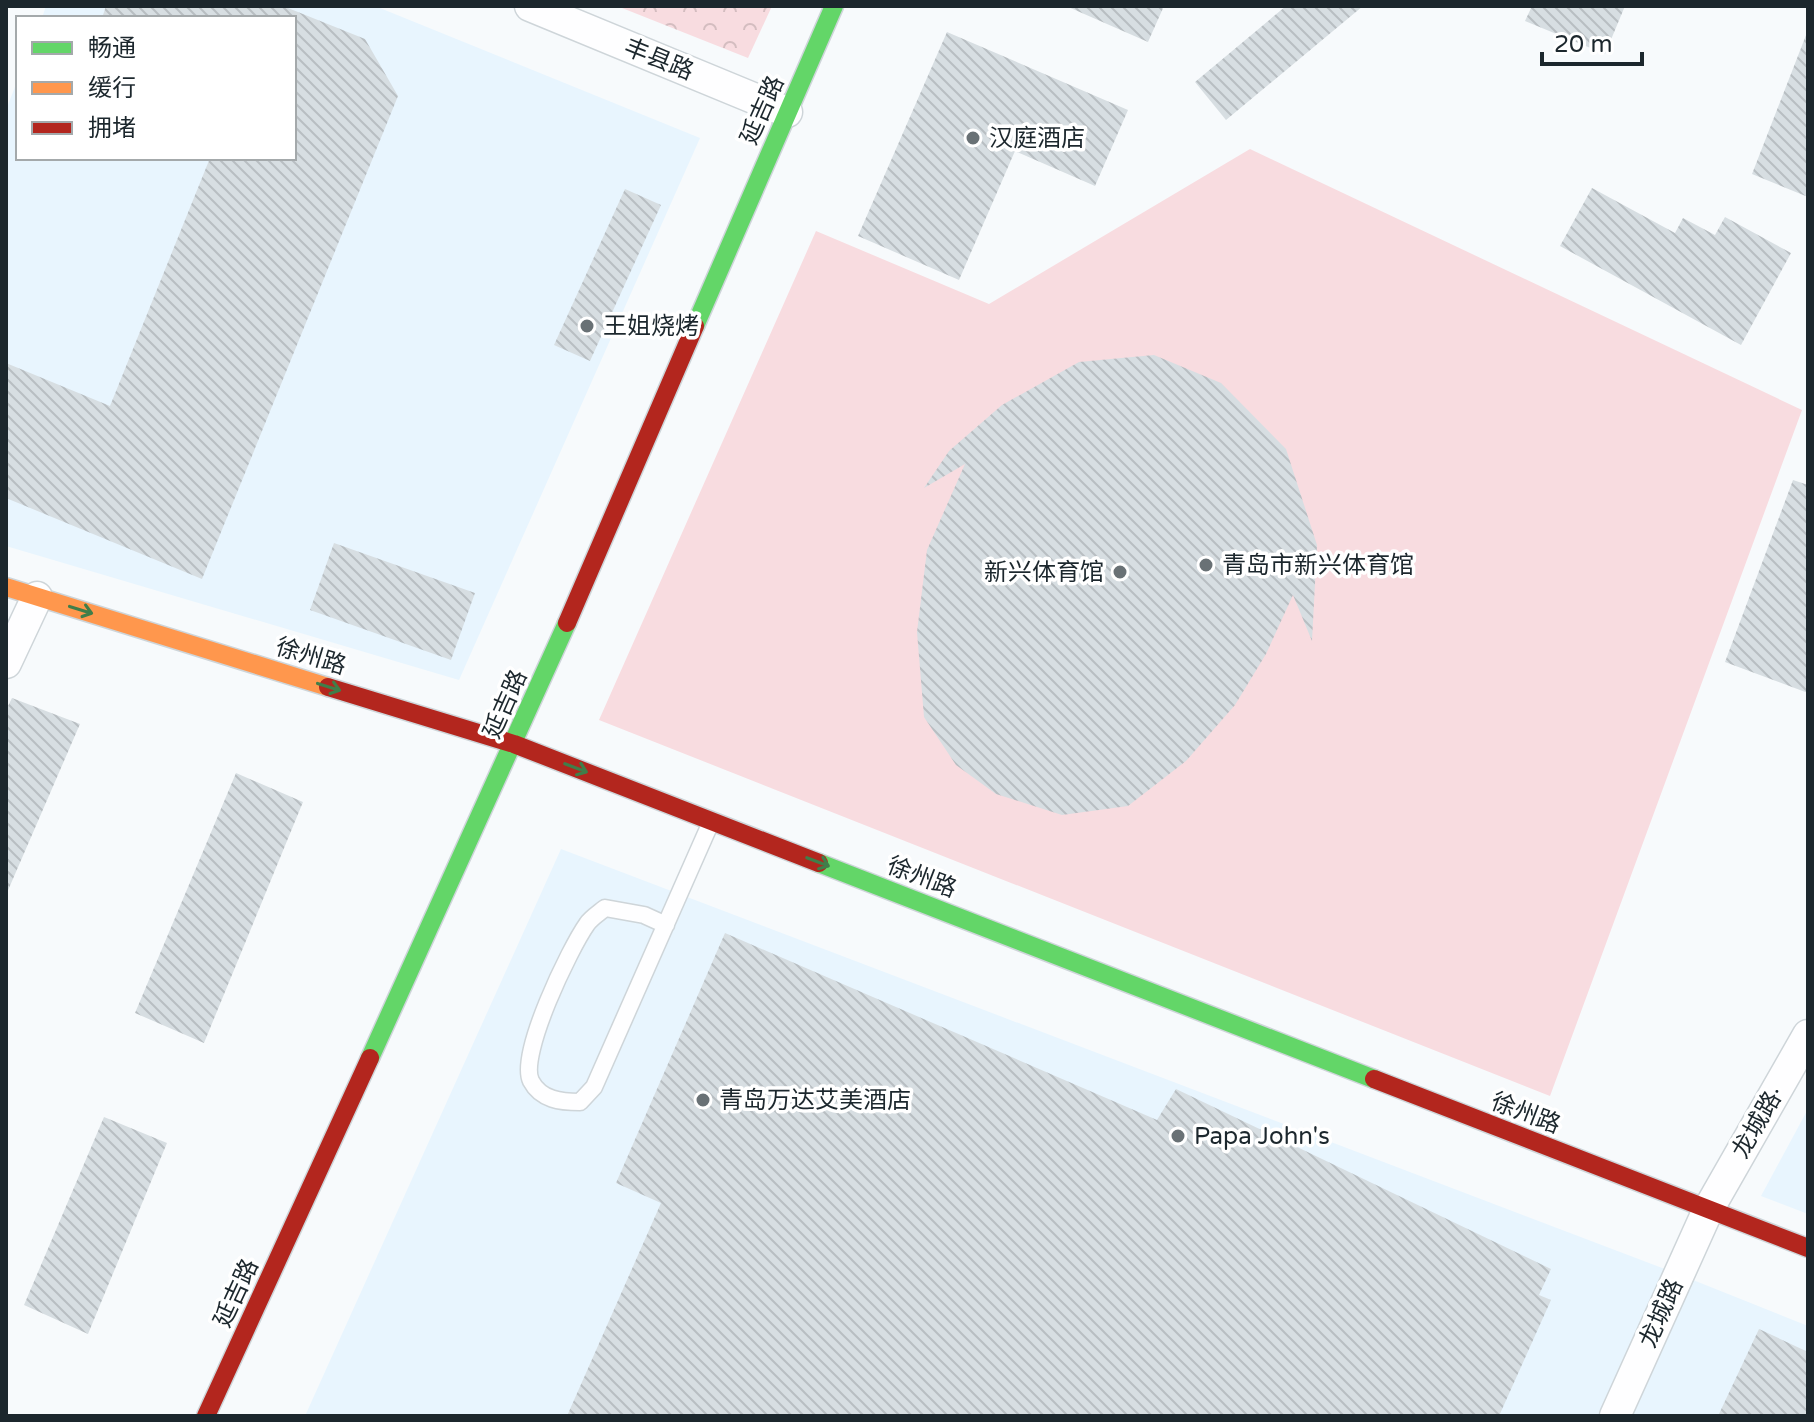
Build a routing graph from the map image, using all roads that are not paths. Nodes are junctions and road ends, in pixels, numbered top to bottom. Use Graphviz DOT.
graph roads {
  1 [pos="530,6"];
  2 [pos="834,6"];
  3 [pos="787,112"];
  4 [pos="6,587"];
  5 [pos="37,597"];
  6 [pos="6,663"];
  7 [pos="514,744"];
  8 [pos="712,821"];
  9 [pos="666,925"];
  10 [pos="1808,1035"];
  11 [pos="1708,1210"];
  12 [pos="1808,1248"];
  13 [pos="206,1416"];
  14 [pos="1615,1416"];
  1 -- 3 [label="street, 丰县路"];
  2 -- 3 [label="street, 延吉路"];
  3 -- 7 [label="street, 延吉路"];
  4 -- 5 [label="street, 徐州路"];
  5 -- 6 [label="street"];
  5 -- 7 [label="street, 徐州路, one-way"];
  7 -- 8 [label="street, 徐州路, one-way"];
  7 -- 13 [label="street, 延吉路"];
  8 -- 9 [label="lane"];
  8 -- 11 [label="street, 徐州路, one-way"];
  9 -- 9 [label="lane"];
  10 -- 11 [label="street, 龙城路·"];
  11 -- 12 [label="street, 徐州路"];
  11 -- 14 [label="street, 龙城路"];
}
